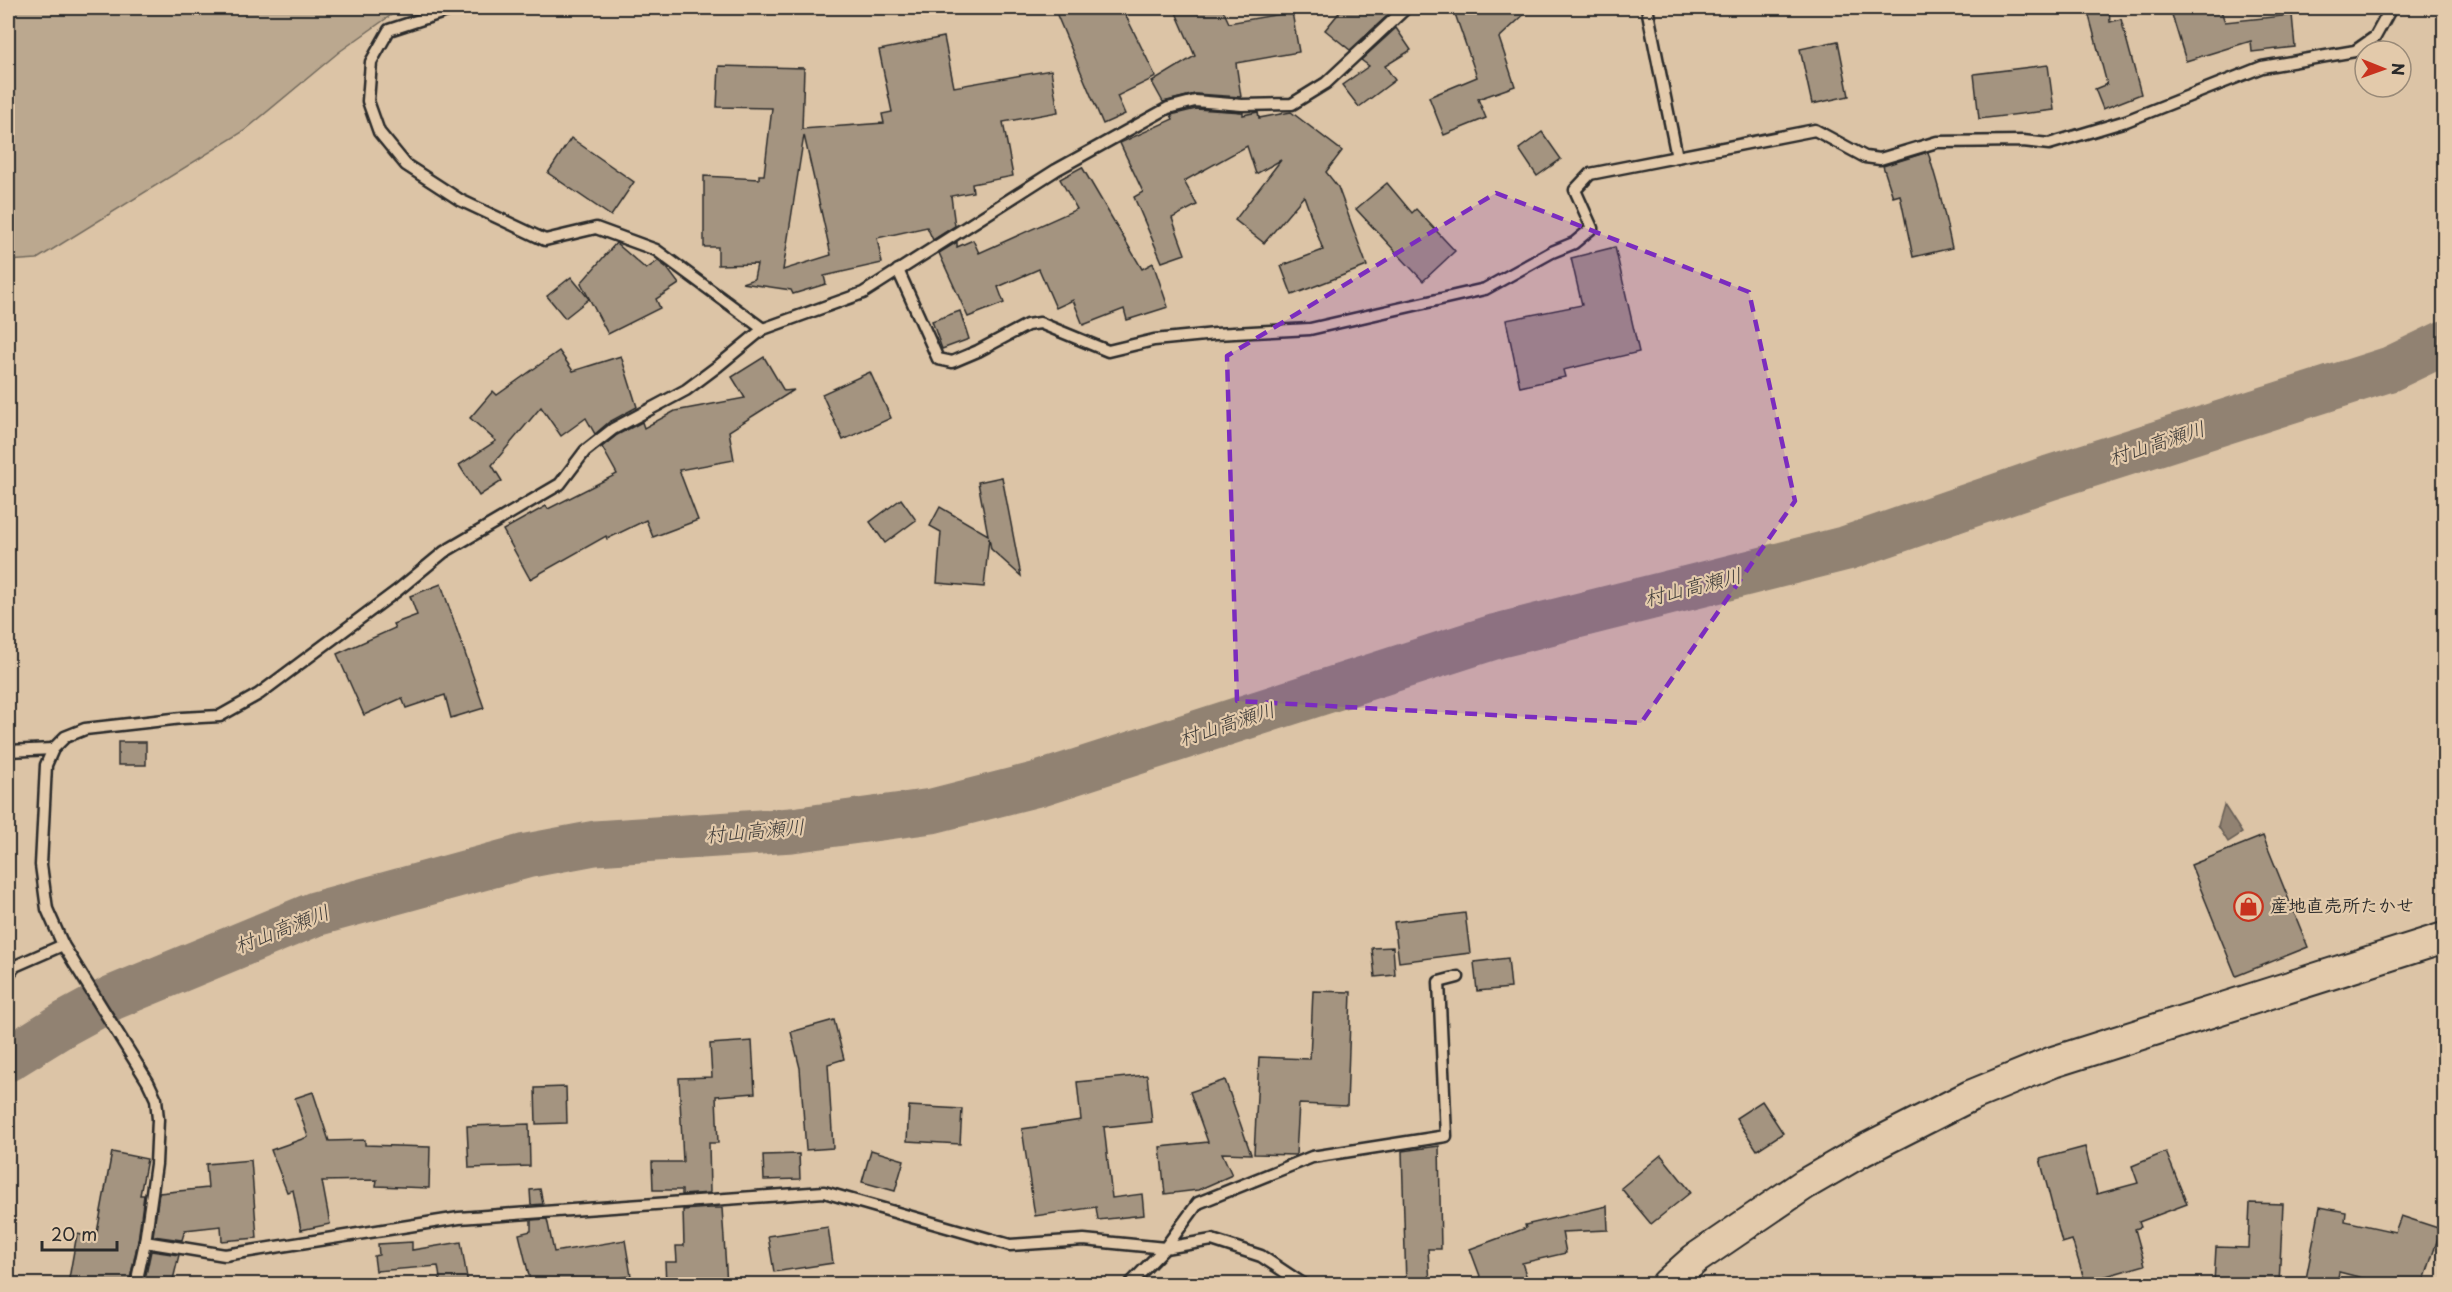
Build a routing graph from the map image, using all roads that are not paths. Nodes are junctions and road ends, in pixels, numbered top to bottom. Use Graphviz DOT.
graph roads {
  1 [pos="456,8"];
  2 [pos="1406,8"];
  3 [pos="1647,8"];
  4 [pos="2391,8"];
  5 [pos="1677,158"];
  6 [pos="898,270"];
  7 [pos="763,329"];
  8 [pos="53,749"];
  9 [pos="8,751"];
  10 [pos="2445,938"];
  11 [pos="63,945"];
  12 [pos="8,975"];
  13 [pos="1458,977"];
  14 [pos="145,1242"];
  15 [pos="1165,1248"];
  16 [pos="136,1284"];
  17 [pos="1130,1284"];
  18 [pos="1303,1284"];
  19 [pos="1667,1284"];
  1 -- 7 [label="lane"];
  2 -- 6 [label="lane"];
  3 -- 5 [label="lane"];
  4 -- 5 [label="lane"];
  5 -- 6 [label="lane"];
  6 -- 7 [label="lane"];
  7 -- 8 [label="lane"];
  8 -- 9 [label="lane"];
  8 -- 11 [label="lane"];
  10 -- 19 [label="street"];
  11 -- 12 [label="lane"];
  11 -- 14 [label="lane"];
  13 -- 15 [label="lane"];
  14 -- 15 [label="lane"];
  14 -- 16 [label="lane"];
  15 -- 17 [label="lane"];
  15 -- 18 [label="lane"];
}
